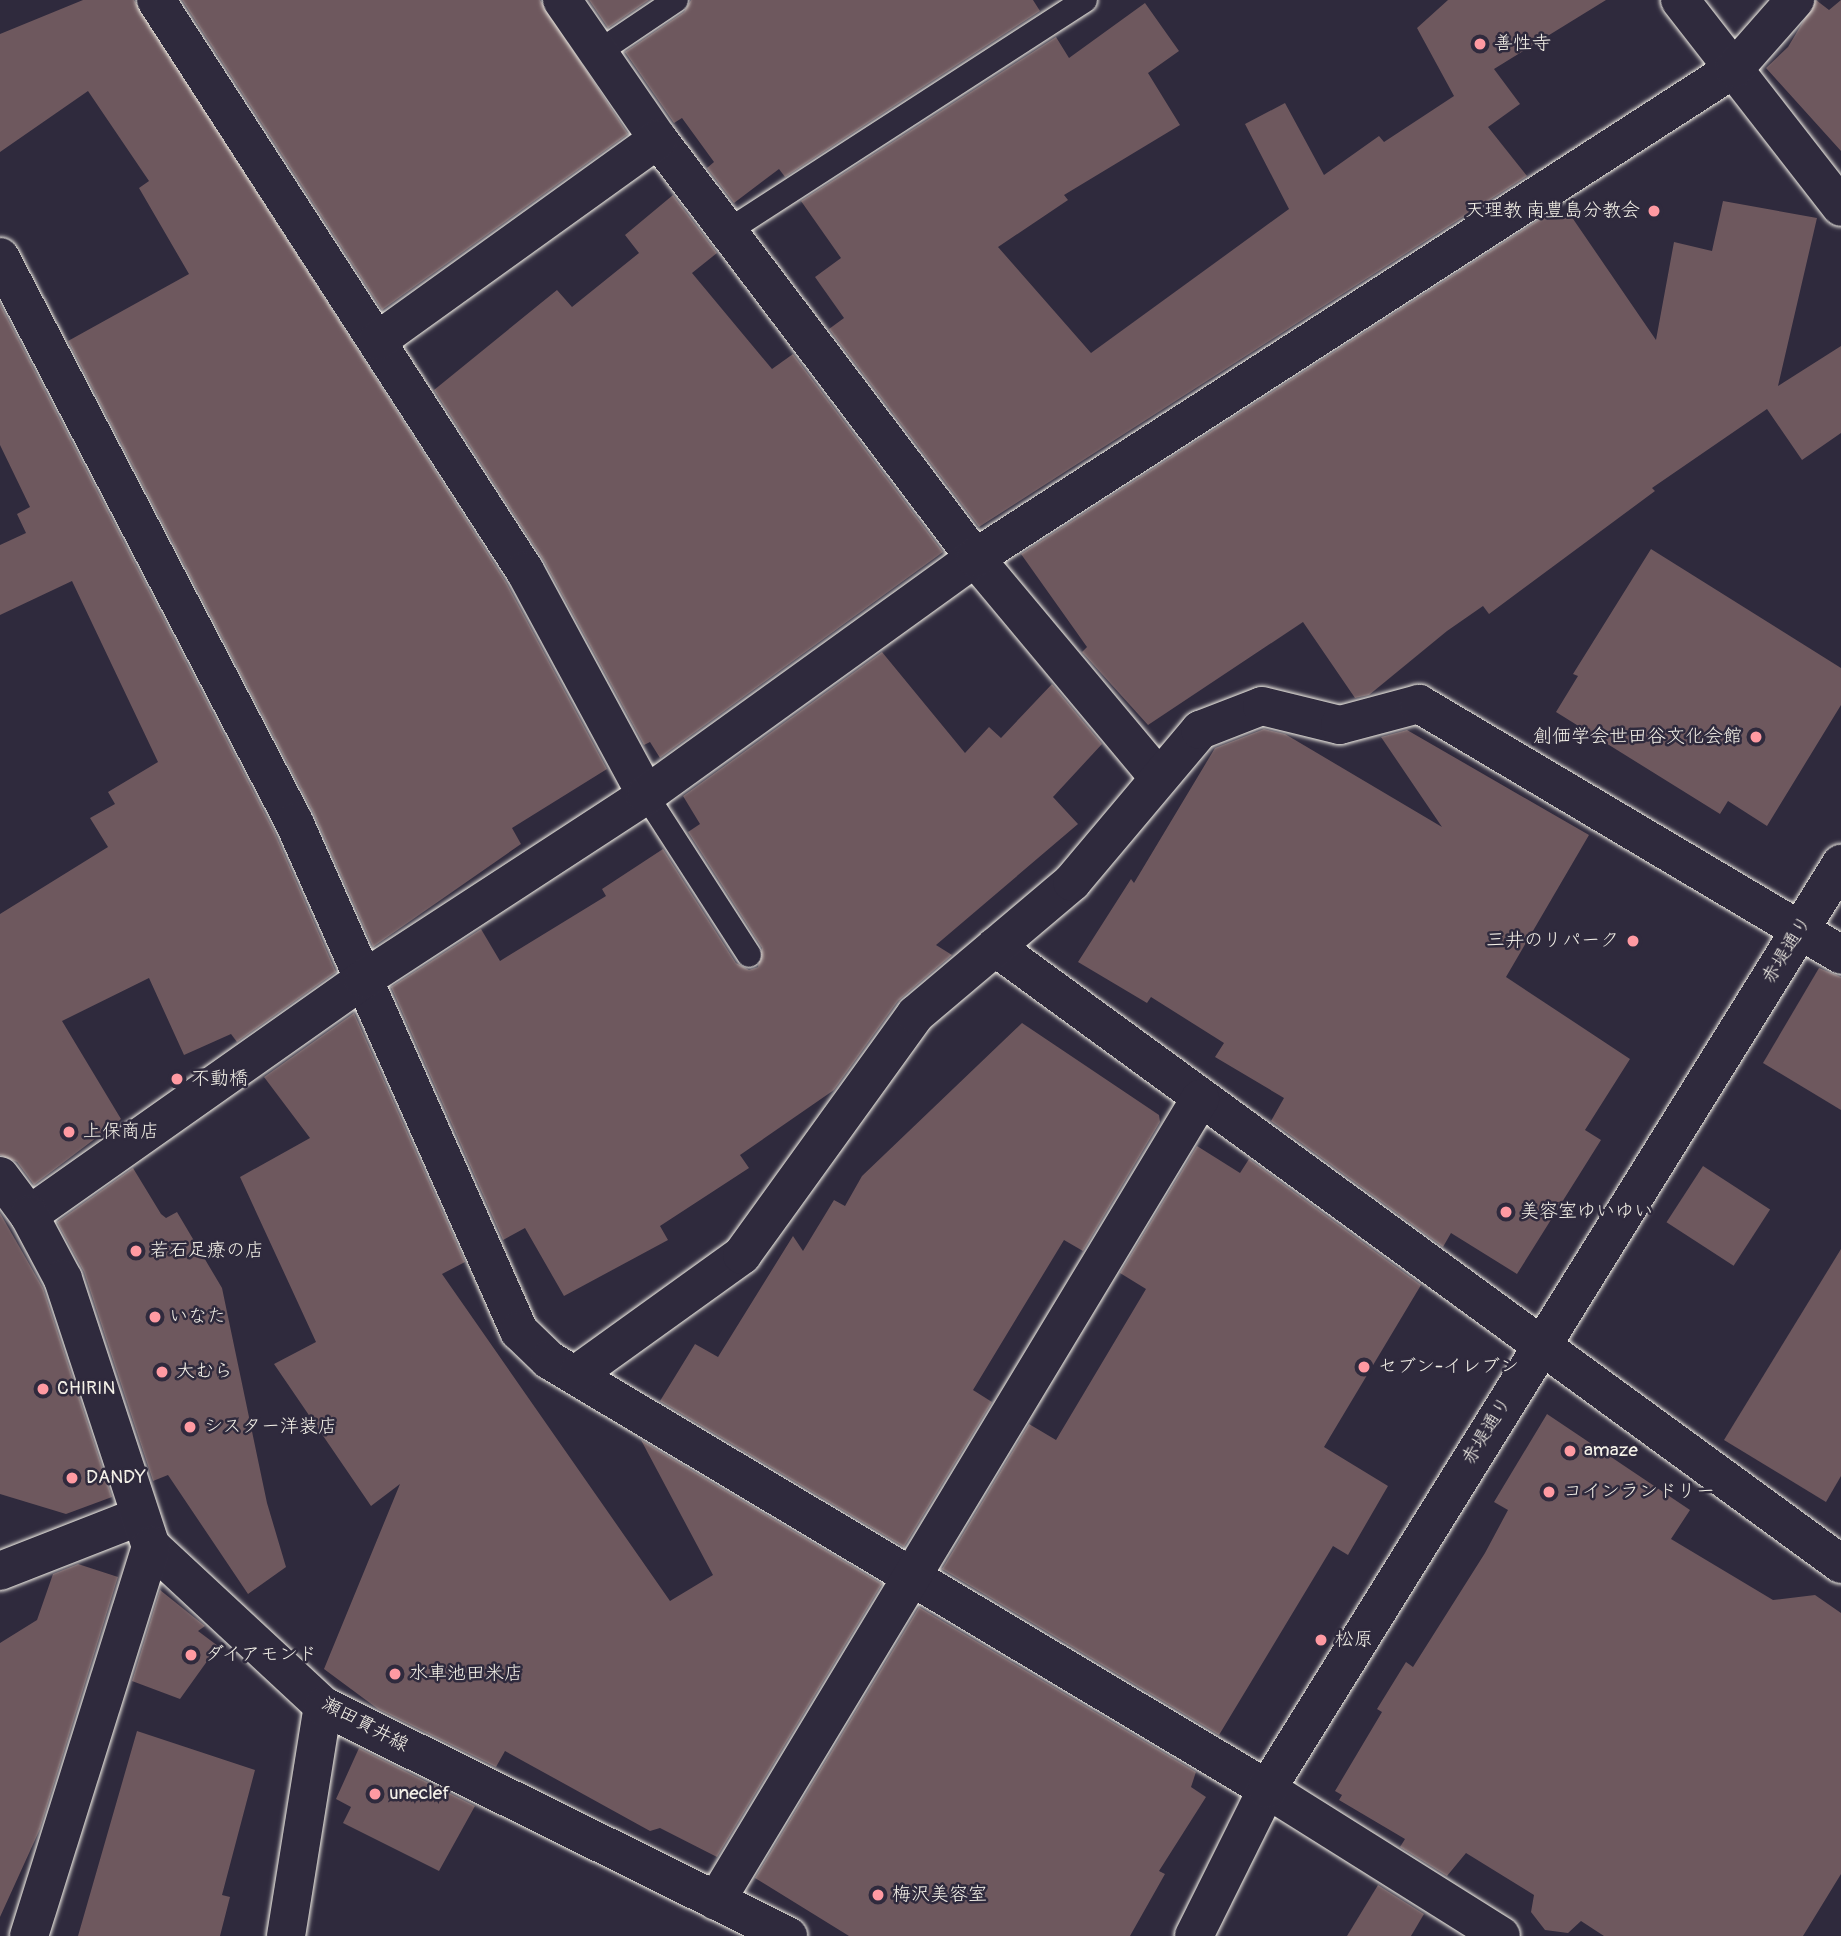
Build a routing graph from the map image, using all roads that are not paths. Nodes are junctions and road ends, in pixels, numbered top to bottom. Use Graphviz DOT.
graph roads {
  1 [pos="156,0"];
  2 [pos="562,0"];
  3 [pos="676,0"];
  4 [pos="1085,0"];
  5 [pos="1679,0"];
  6 [pos="1795,0"];
  7 [pos="597,53"];
  8 [pos="1735,68"];
  9 [pos="658,139"];
  10 [pos="1841,206"];
  11 [pos="728,231"];
  12 [pos="0,257"];
  13 [pos="377,341"];
  14 [pos="975,558"];
  15 [pos="1158,777"];
  16 [pos="646,795"];
  17 [pos="1841,864"];
  18 [pos="1800,930"];
  19 [pos="995,947"];
  20 [pos="749,955"];
  21 [pos="1841,955"];
  22 [pos="364,979"];
  23 [pos="1200,1100"];
  24 [pos="0,1176"];
  25 [pos="29,1215"];
  26 [pos="1542,1342"];
  27 [pos="578,1373"];
  28 [pos="145,1531"];
  29 [pos="1841,1564"];
  30 [pos="0,1571"];
  31 [pos="908,1577"];
  32 [pos="323,1706"];
  33 [pos="1267,1788"];
  34 [pos="716,1901"];
  35 [pos="29,1936"];
  36 [pos="286,1936"];
  37 [pos="788,1936"];
  38 [pos="1194,1936"];
  39 [pos="1501,1936"];
  1 -- 13 [label="street"];
  2 -- 7 [label="street"];
  3 -- 7 [label="lane"];
  4 -- 11 [label="lane"];
  5 -- 8 [label="street"];
  6 -- 8 [label="street"];
  7 -- 9 [label="street"];
  8 -- 10 [label="street"];
  8 -- 14 [label="street"];
  9 -- 11 [label="street"];
  9 -- 13 [label="street"];
  11 -- 14 [label="street"];
  12 -- 22 [label="street"];
  13 -- 16 [label="street"];
  14 -- 15 [label="street"];
  14 -- 16 [label="street"];
  15 -- 18 [label="street"];
  15 -- 19 [label="street"];
  16 -- 20 [label="lane"];
  16 -- 22 [label="street"];
  17 -- 18 [label="street, 赤堤通り"];
  18 -- 21 [label="street"];
  18 -- 26 [label="street, 赤堤通り"];
  19 -- 23 [label="street"];
  19 -- 27 [label="street"];
  22 -- 25 [label="street"];
  22 -- 27 [label="street"];
  23 -- 26 [label="street"];
  23 -- 31 [label="street"];
  24 -- 25 [label="street, 瀬田貫井線"];
  25 -- 28 [label="street, 瀬田貫井線"];
  26 -- 29 [label="street"];
  26 -- 33 [label="street, 赤堤通り"];
  27 -- 31 [label="street"];
  28 -- 30 [label="street"];
  28 -- 32 [label="street, 瀬田貫井線"];
  28 -- 35 [label="street"];
  31 -- 33 [label="street"];
  31 -- 34 [label="street"];
  32 -- 34 [label="street, 瀬田貫井線"];
  32 -- 36 [label="street"];
  33 -- 38 [label="street, 赤堤通り"];
  33 -- 39 [label="street"];
  34 -- 37 [label="street, 瀬田貫井線"];
}
